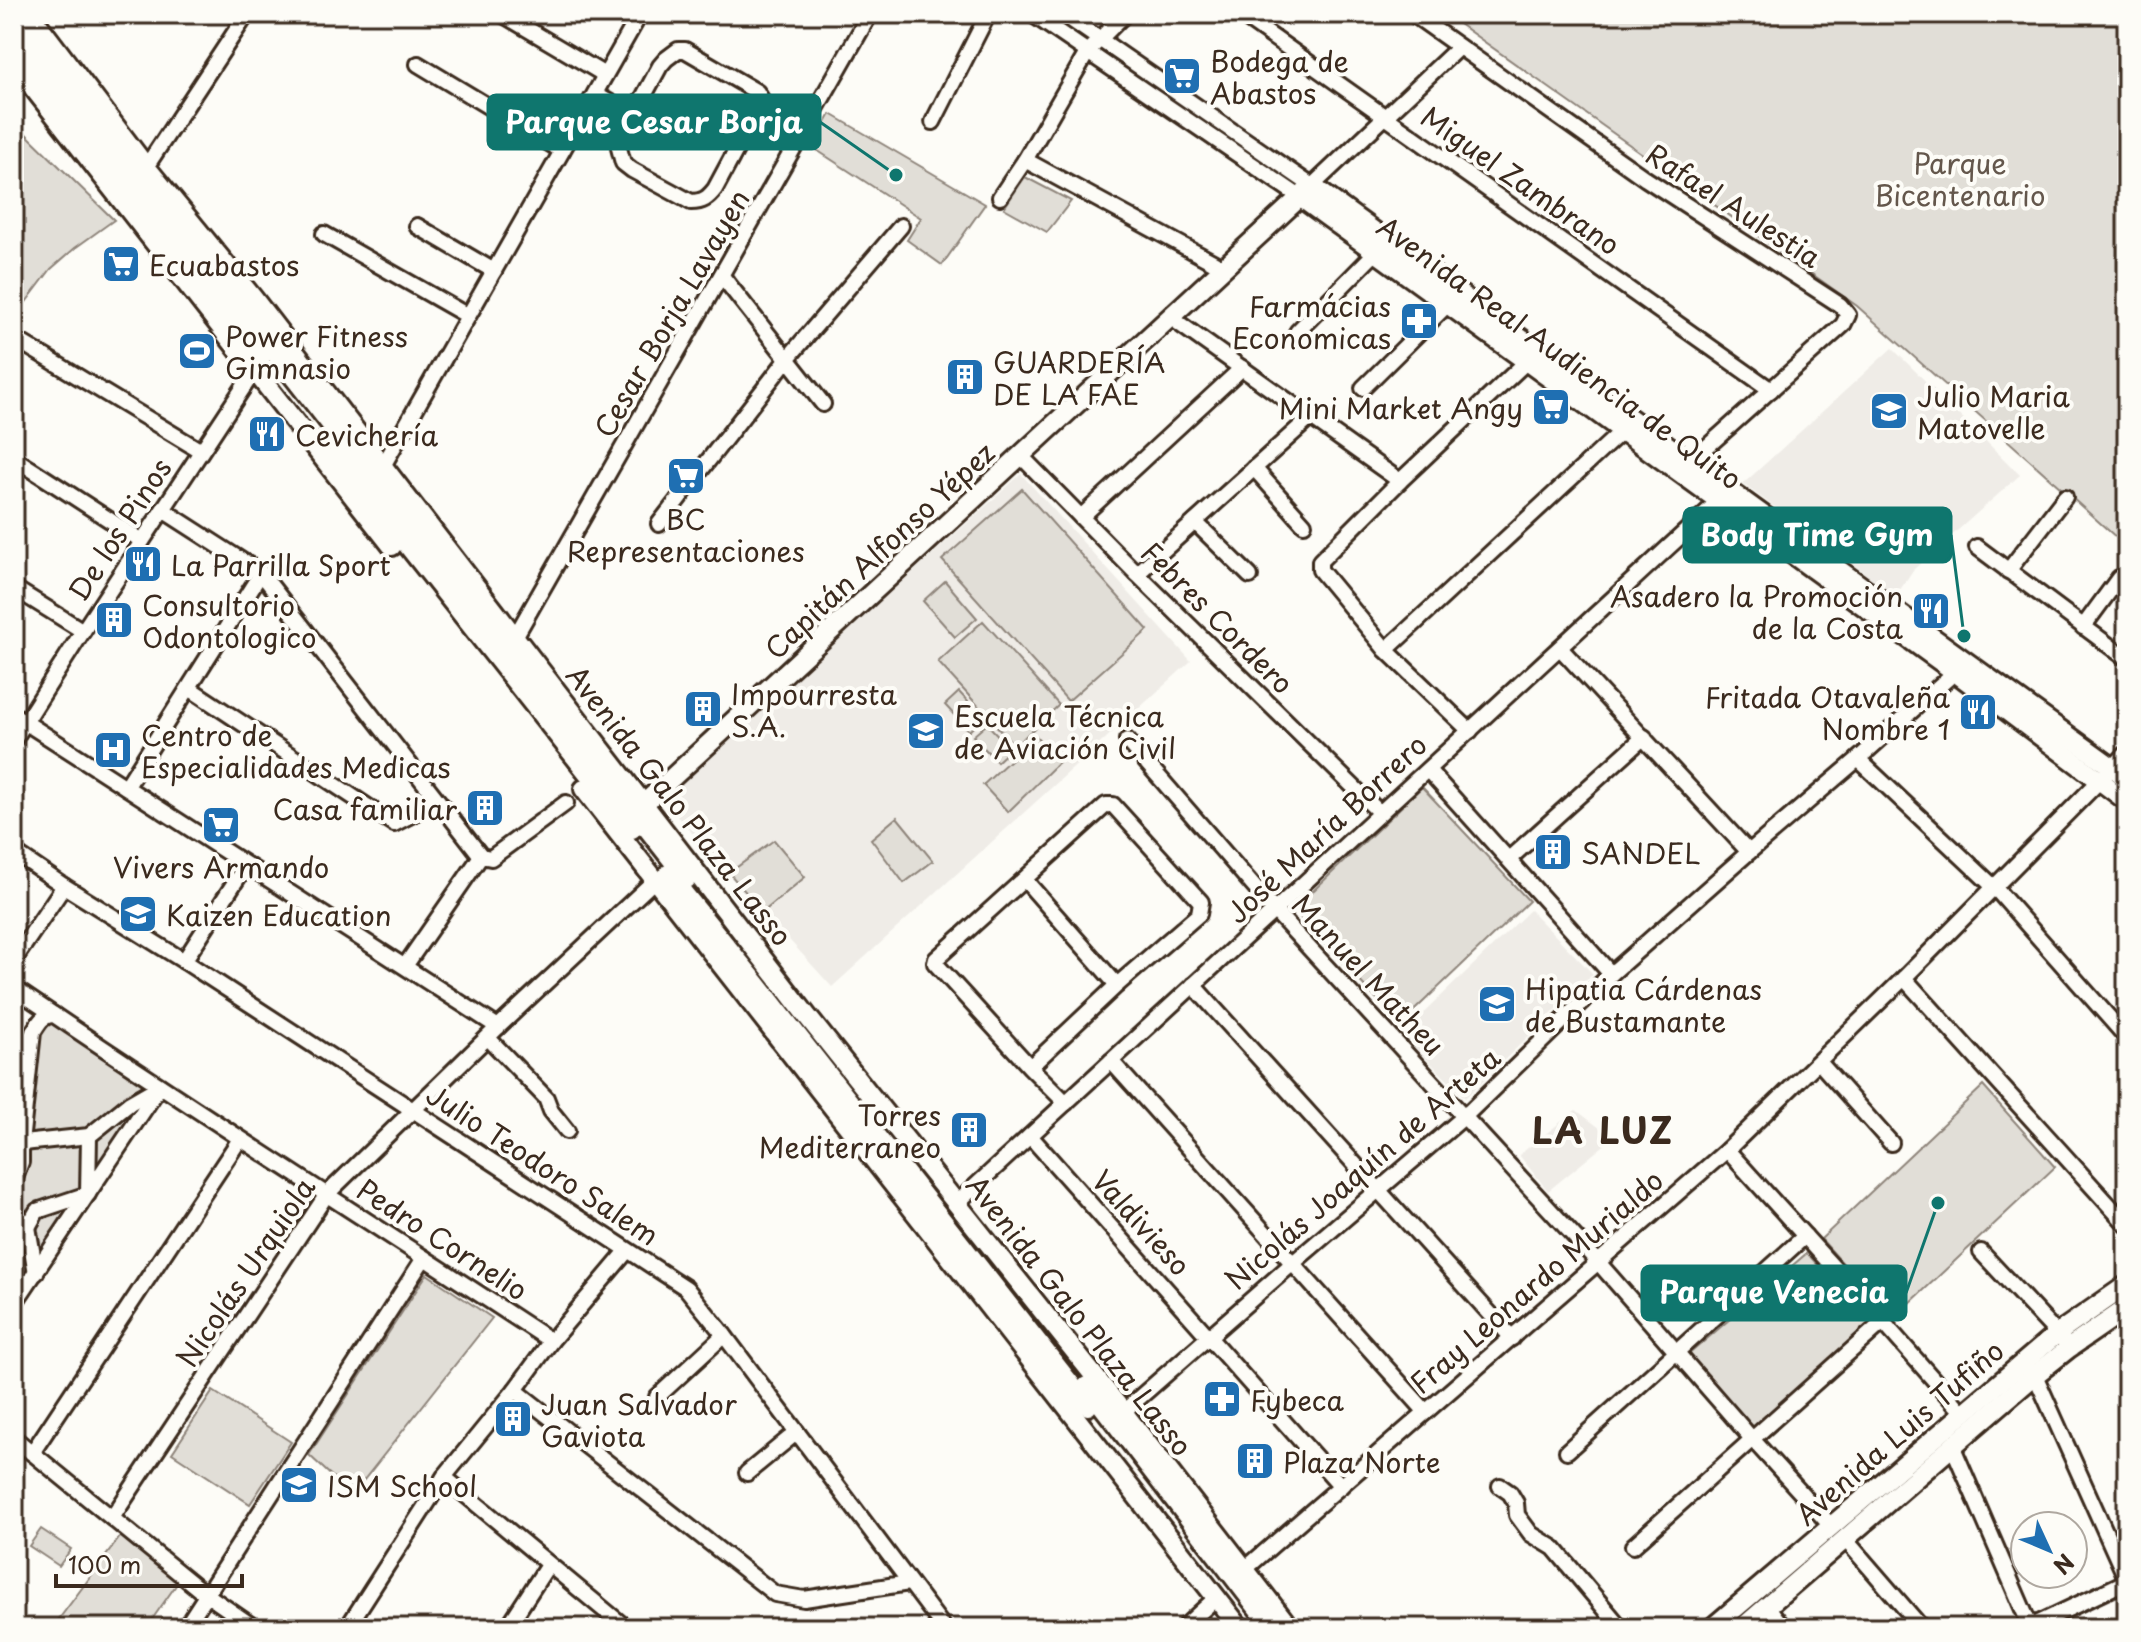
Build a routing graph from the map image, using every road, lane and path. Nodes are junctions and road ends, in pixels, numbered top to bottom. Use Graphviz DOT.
graph roads {
  1 [pos="30,14"];
  2 [pos="247,14"];
  3 [pos="502,14"];
  4 [pos="640,14"];
  5 [pos="870,14"];
  6 [pos="988,14"];
  7 [pos="1032,14"];
  8 [pos="1063,14"];
  9 [pos="1125,14"];
  10 [pos="1240,14"];
  11 [pos="1413,14"];
  12 [pos="14,20"];
  13 [pos="1098,39"];
  14 [pos="14,41"];
  15 [pos="1459,47"];
  16 [pos="1088,51"];
  17 [pos="14,63"];
  18 [pos="418,64"];
  19 [pos="605,75"];
  20 [pos="595,94"];
  21 [pos="633,116"];
  22 [pos="1386,116"];
  23 [pos="933,122"];
  24 [pos="562,151"];
  25 [pos="1025,160"];
  26 [pos="146,167"];
  27 [pos="1306,192"];
  28 [pos="1000,197"];
  29 [pos="417,226"];
  30 [pos="901,226"];
  31 [pos="324,234"];
  32 [pos="1376,252"];
  33 [pos="1224,268"];
  34 [pos="494,271"];
  35 [pos="722,276"];
  36 [pos="1448,304"];
  37 [pos="468,316"];
  38 [pos="1170,317"];
  39 [pos="1297,332"];
  40 [pos="14,338"];
  41 [pos="788,358"];
  42 [pos="262,359"];
  43 [pos="1526,362"];
  44 [pos="1242,368"];
  45 [pos="1363,388"];
  46 [pos="1771,390"];
  47 [pos="823,404"];
  48 [pos="1311,417"];
  49 [pos="1622,431"];
  50 [pos="201,451"];
  51 [pos="1021,456"];
  52 [pos="14,458"];
  53 [pos="1690,462"];
  54 [pos="383,466"];
  55 [pos="1254,468"];
  56 [pos="1400,481"];
  57 [pos="1724,496"];
  58 [pos="2065,497"];
  59 [pos="163,510"];
  60 [pos="1081,517"];
  61 [pos="1195,522"];
  62 [pos="659,524"];
  63 [pos="1304,524"];
  64 [pos="142,541"];
  65 [pos="1977,547"];
  66 [pos="2008,571"];
  67 [pos="261,573"];
  68 [pos="1137,574"];
  69 [pos="1250,576"];
  70 [pos="2119,578"];
  71 [pos="14,588"];
  72 [pos="2083,627"];
  73 [pos="83,631"];
  74 [pos="515,637"];
  75 [pos="1560,648"];
  76 [pos="1386,650"];
  77 [pos="2127,659"];
  78 [pos="1955,672"];
  79 [pos="189,688"];
  80 [pos="20,718"];
  81 [pos="1470,731"];
  82 [pos="1644,737"];
  83 [pos="14,740"];
  84 [pos="1127,740"];
  85 [pos="2127,753"];
  86 [pos="1858,759"];
  87 [pos="1428,770"];
  88 [pos="2114,775"];
  89 [pos="126,787"];
  90 [pos="438,801"];
  91 [pos="2127,801"];
  92 [pos="566,803"];
  93 [pos="1380,813"];
  94 [pos="630,817"];
  95 [pos="14,852"];
  96 [pos="1749,852"];
  97 [pos="481,856"];
  98 [pos="1509,859"];
  99 [pos="246,865"];
  100 [pos="656,879"];
  101 [pos="1025,880"];
  102 [pos="64,886"];
  103 [pos="1995,888"];
  104 [pos="1275,911"];
  105 [pos="14,960"];
  106 [pos="184,961"];
  107 [pos="405,966"];
  108 [pos="1611,974"];
  109 [pos="1904,978"];
  110 [pos="1117,985"];
  111 [pos="1193,985"];
  112 [pos="14,988"];
  113 [pos="60,1018"];
  114 [pos="33,1032"];
  115 [pos="493,1032"];
  116 [pos="2127,1038"];
  117 [pos="14,1061"];
  118 [pos="1111,1061"];
  119 [pos="1819,1062"];
  120 [pos="1030,1067"];
  121 [pos="160,1086"];
  122 [pos="1066,1103"];
  123 [pos="413,1110"];
  124 [pos="1465,1116"];
  125 [pos="567,1131"];
  126 [pos="89,1136"];
  127 [pos="1030,1136"];
  128 [pos="240,1139"];
  129 [pos="17,1143"];
  130 [pos="1891,1143"];
  131 [pos="1727,1150"];
  132 [pos="14,1181"];
  133 [pos="1378,1190"];
  134 [pos="88,1194"];
  135 [pos="327,1194"];
  136 [pos="957,1203"];
  137 [pos="14,1210"];
  138 [pos="2127,1225"];
  139 [pos="28,1227"];
  140 [pos="1805,1236"];
  141 [pos="627,1251"];
  142 [pos="1981,1252"];
  143 [pos="424,1258"];
  144 [pos="1598,1262"];
  145 [pos="1293,1263"];
  146 [pos="36,1273"];
  147 [pos="2127,1285"];
  148 [pos="14,1304"];
  149 [pos="2122,1311"];
  150 [pos="1883,1322"];
  151 [pos="724,1335"];
  152 [pos="1210,1337"];
  153 [pos="2127,1337"];
  154 [pos="1512,1338"];
  155 [pos="2064,1340"];
  156 [pos="551,1341"];
  157 [pos="1677,1352"];
  158 [pos="2035,1375"];
  159 [pos="515,1390"];
  160 [pos="657,1397"];
  161 [pos="1123,1412"];
  162 [pos="1426,1412"];
  163 [pos="1963,1413"];
  164 [pos="797,1432"];
  165 [pos="14,1438"];
  166 [pos="1753,1440"];
  167 [pos="1952,1445"];
  168 [pos="1567,1451"];
  169 [pos="32,1453"];
  170 [pos="747,1473"];
  171 [pos="444,1477"];
  172 [pos="1341,1486"];
  173 [pos="1500,1486"];
  174 [pos="1892,1487"];
  175 [pos="112,1518"];
  176 [pos="1838,1533"];
  177 [pos="1633,1546"];
  178 [pos="548,1565"];
  179 [pos="1244,1570"];
  180 [pos="2127,1581"];
  181 [pos="909,1583"];
  182 [pos="1780,1583"];
  183 [pos="206,1595"];
  184 [pos="1216,1598"];
  185 [pos="1767,1606"];
  186 [pos="185,1628"];
  187 [pos="255,1628"];
  188 [pos="347,1628"];
  189 [pos="507,1628"];
  190 [pos="626,1628"];
  191 [pos="944,1628"];
  192 [pos="1183,1628"];
  193 [pos="1240,1628"];
  194 [pos="1257,1628"];
  195 [pos="1273,1628"];
  196 [pos="1290,1628"];
  197 [pos="1621,1628"];
  198 [pos="1712,1628"];
  199 [pos="1742,1628"];
  200 [pos="1784,1628"];
  201 [pos="1922,1628"];
  202 [pos="2030,1628"];
  1 -- 26 [label="main road, Avenida Galo Plaza Lasso"];
  2 -- 26 [label="street"];
  3 -- 19 [label="street"];
  4 -- 19 [label="street"];
  5 -- 35 [label="street, Cesar Borja Lavayen"];
  6 -- 23 [label="street"];
  7 -- 16 [label="street, Avenida Real Audiencia de Quito"];
  8 -- 13 [label="street, Avenida Real Audiencia de Quito"];
  9 -- 13 [label="street"];
  10 -- 22 [label="street, Miguel Zambrano"];
  11 -- 15 [label="street, Rafael Aulestia"];
  12 -- 42 [label="main road, Avenida Galo Plaza Lasso"];
  13 -- 16 [label="street"];
  13 -- 27 [label="street, Avenida Real Audiencia de Quito"];
  14 -- 42 [label="main road, Avenida Galo Plaza Lasso"];
  15 -- 22 [label="street, Capitán Alfonso Yépez"];
  15 -- 46 [label="street, Rafael Aulestia"];
  16 -- 25 [label="street"];
  16 -- 27 [label="street, Avenida Real Audiencia de Quito"];
  17 -- 42 [label="main road, Avenida Galo Plaza Lasso"];
  18 -- 24 [label="street"];
  19 -- 20 [label="street"];
  20 -- 21 [label="street"];
  20 -- 24 [label="street"];
  21 -- 21 [label="street"];
  22 -- 27 [label="street, Capitán Alfonso Yépez"];
  22 -- 46 [label="street, Miguel Zambrano"];
  24 -- 34 [label="street"];
  25 -- 28 [label="street"];
  25 -- 33 [label="street"];
  26 -- 54 [label="main road, Avenida Galo Plaza Lasso"];
  27 -- 32 [label="main road, Avenida Real Audiencia de Quito"];
  27 -- 33 [label="main road, Capitán Alfonso Yépez"];
  27 -- 53 [label="main road, Avenida Real Audiencia de Quito"];
  29 -- 34 [label="street"];
  30 -- 41 [label="street"];
  31 -- 37 [label="street"];
  32 -- 36 [label="main road, Avenida Real Audiencia de Quito"];
  32 -- 39 [label="street"];
  33 -- 38 [label="main road, Capitán Alfonso Yépez"];
  34 -- 37 [label="street"];
  35 -- 41 [label="street"];
  35 -- 74 [label="street, Cesar Borja Lavayen"];
  36 -- 43 [label="main road, Avenida Real Audiencia de Quito"];
  36 -- 45 [label="street"];
  37 -- 54 [label="street"];
  38 -- 44 [label="street"];
  38 -- 51 [label="main road, Capitán Alfonso Yépez"];
  40 -- 50 [label="street"];
  41 -- 47 [label="street"];
  41 -- 62 [label="street"];
  42 -- 50 [label="street, De los Pinos"];
  42 -- 94 [label="main road, Avenida Galo Plaza Lasso"];
  42 -- 94 [label="main road, Avenida Galo Plaza Lasso"];
  43 -- 49 [label="main road, Avenida Real Audiencia de Quito"];
  43 -- 56 [label="street"];
  44 -- 48 [label="street"];
  44 -- 60 [label="street"];
  46 -- 53 [label="street, Rafael Aulestia"];
  48 -- 55 [label="street"];
  48 -- 56 [label="street"];
  49 -- 57 [label="main road, Avenida Real Audiencia de Quito"];
  49 -- 76 [label="street"];
  50 -- 59 [label="street, De los Pinos"];
  51 -- 60 [label="street, Febres Cordero"];
  51 -- 94 [label="main road, Capitán Alfonso Yépez"];
  52 -- 64 [label="street"];
  53 -- 57 [label="main road, Avenida Real Audiencia de Quito"];
  54 -- 74 [label="main road, Avenida Galo Plaza Lasso"];
  55 -- 61 [label="street"];
  55 -- 63 [label="street"];
  56 -- 76 [label="street"];
  57 -- 75 [label="street, José María Borrero"];
  57 -- 78 [label="main road, Avenida Real Audiencia de Quito"];
  57 -- 88 [label="main road, Avenida Real Audiencia de Quito"];
  58 -- 66 [label="street"];
  59 -- 64 [label="street, De los Pinos"];
  59 -- 67 [label="street"];
  60 -- 68 [label="street, Febres Cordero"];
  61 -- 68 [label="street"];
  61 -- 69 [label="street"];
  64 -- 73 [label="street, De los Pinos"];
  65 -- 66 [label="street"];
  66 -- 72 [label="street"];
  67 -- 79 [label="street"];
  67 -- 90 [label="street"];
  68 -- 93 [label="street, Febres Cordero"];
  70 -- 72 [label="street"];
  71 -- 73 [label="street"];
  72 -- 77 [label="street"];
  73 -- 80 [label="street, De los Pinos"];
  74 -- 94 [label="main road, Avenida Galo Plaza Lasso"];
  75 -- 81 [label="street, José María Borrero"];
  75 -- 82 [label="street"];
  76 -- 81 [label="street"];
  78 -- 86 [label="street, Nicolás Joaquín de Arteta"];
  78 -- 88 [label="main road, Avenida Real Audiencia de Quito"];
  79 -- 89 [label="street"];
  79 -- 90 [label="street"];
  80 -- 83 [label="street, De los Pinos"];
  80 -- 89 [label="street"];
  81 -- 87 [label="street, José María Borrero"];
  82 -- 96 [label="street"];
  82 -- 98 [label="street"];
  84 -- 104 [label="street, Manuel Matheu"];
  85 -- 88 [label="street, Fray Leonardo Murialdo"];
  86 -- 96 [label="street, Nicolás Joaquín de Arteta"];
  86 -- 103 [label="street"];
  87 -- 93 [label="street, José María Borrero"];
  87 -- 98 [label="street"];
  88 -- 91 [label="main road, Avenida Real Audiencia de Quito"];
  88 -- 103 [label="street, Fray Leonardo Murialdo"];
  89 -- 99 [label="street"];
  90 -- 97 [label="street"];
  92 -- 97 [label="street"];
  93 -- 104 [label="street, José María Borrero"];
  94 -- 100 [label="main road, Avenida Galo Plaza Lasso"];
  94 -- 136 [label="main road, Avenida Galo Plaza Lasso"];
  94 -- 194 [label="main road, Avenida Galo Plaza Lasso"];
  94 -- 195 [label="main road, Avenida Galo Plaza Lasso"];
  95 -- 102 [label="street, Julio Teodoro Salem"];
  96 -- 108 [label="street, Nicolás Joaquín de Arteta"];
  97 -- 107 [label="street"];
  98 -- 108 [label="street"];
  99 -- 106 [label="street"];
  99 -- 107 [label="street"];
  100 -- 115 [label="street, Nicolás Urquiola"];
  100 -- 184 [label="main road, Avenida Galo Plaza Lasso"];
  101 -- 110 [label="street"];
  101 -- 110 [label="street"];
  101 -- 120 [label="street"];
  102 -- 105 [label="street"];
  102 -- 106 [label="street, Julio Teodoro Salem"];
  103 -- 109 [label="street, Fray Leonardo Murialdo"];
  103 -- 116 [label="street"];
  104 -- 111 [label="street, José María Borrero"];
  104 -- 124 [label="street, Manuel Matheu"];
  106 -- 123 [label="street, Julio Teodoro Salem"];
  107 -- 115 [label="street"];
  108 -- 124 [label="street, Nicolás Joaquín de Arteta"];
  109 -- 119 [label="street, Fray Leonardo Murialdo"];
  109 -- 138 [label="street"];
  110 -- 120 [label="street"];
  111 -- 118 [label="street, José María Borrero"];
  111 -- 133 [label="street"];
  112 -- 113 [label="street, Pedro Cornelio"];
  113 -- 114 [label="street"];
  113 -- 121 [label="street, Pedro Cornelio"];
  114 -- 117 [label="street"];
  114 -- 129 [label="street"];
  115 -- 123 [label="street, Nicolás Urquiola"];
  115 -- 125 [label="street"];
  118 -- 122 [label="street, José María Borrero"];
  118 -- 145 [label="street"];
  119 -- 130 [label="street"];
  119 -- 131 [label="street, Fray Leonardo Murialdo"];
  120 -- 122 [label="street"];
  121 -- 126 [label="street"];
  121 -- 128 [label="street, Pedro Cornelio"];
  121 -- 134 [label="street"];
  122 -- 127 [label="street, José María Borrero"];
  123 -- 135 [label="street, Nicolás Urquiola"];
  123 -- 141 [label="street, Julio Teodoro Salem"];
  124 -- 133 [label="street, Nicolás Joaquín de Arteta"];
  124 -- 144 [label="street, Manuel Matheu"];
  126 -- 129 [label="street"];
  126 -- 134 [label="street"];
  127 -- 136 [label="street, José María Borrero"];
  127 -- 152 [label="street, Valdivieso"];
  128 -- 135 [label="street, Pedro Cornelio"];
  128 -- 169 [label="street"];
  129 -- 132 [label="street"];
  131 -- 140 [label="street"];
  131 -- 144 [label="street, Fray Leonardo Murialdo"];
  133 -- 145 [label="street, Nicolás Joaquín de Arteta"];
  133 -- 154 [label="street"];
  134 -- 139 [label="street"];
  134 -- 146 [label="street"];
  135 -- 143 [label="street, Pedro Cornelio"];
  135 -- 175 [label="street, Nicolás Urquiola"];
  136 -- 161 [label="main road, Avenida Galo Plaza Lasso"];
  137 -- 139 [label="street"];
  139 -- 146 [label="street"];
  140 -- 150 [label="street"];
  140 -- 157 [label="street"];
  141 -- 151 [label="street, Julio Teodoro Salem"];
  141 -- 156 [label="street"];
  142 -- 155 [label="street"];
  143 -- 156 [label="street, Pedro Cornelio"];
  143 -- 183 [label="street"];
  144 -- 154 [label="street, Fray Leonardo Murialdo"];
  144 -- 157 [label="street, Manuel Matheu"];
  145 -- 152 [label="street, Nicolás Joaquín de Arteta"];
  145 -- 162 [label="street"];
  146 -- 148 [label="street"];
  147 -- 155 [label="main road, Avenida Luis Tufiño"];
  149 -- 153 [label="street"];
  149 -- 155 [label="main road, Avenida Luis Tufiño"];
  150 -- 163 [label="street"];
  150 -- 166 [label="street"];
  151 -- 160 [label="street"];
  151 -- 164 [label="street, Julio Teodoro Salem"];
  152 -- 161 [label="street, Nicolás Joaquín de Arteta"];
  152 -- 172 [label="street, Valdivieso"];
  154 -- 162 [label="street, Fray Leonardo Murialdo"];
  155 -- 158 [label="main road, Avenida Luis Tufiño"];
  155 -- 163 [label="main road, Avenida Luis Tufiño"];
  156 -- 159 [label="street"];
  157 -- 166 [label="street, Manuel Matheu"];
  157 -- 168 [label="street"];
  158 -- 167 [label="main road, Avenida Luis Tufiño"];
  158 -- 180 [label="street"];
  159 -- 171 [label="street"];
  159 -- 181 [label="street"];
  161 -- 179 [label="main road, Avenida Galo Plaza Lasso"];
  162 -- 172 [label="street, Fray Leonardo Murialdo"];
  163 -- 174 [label="main road, Avenida Luis Tufiño"];
  164 -- 170 [label="street"];
  164 -- 181 [label="street, Julio Teodoro Salem"];
  165 -- 169 [label="street"];
  166 -- 176 [label="street, Manuel Matheu"];
  166 -- 177 [label="street"];
  167 -- 174 [label="main road, Avenida Luis Tufiño"];
  167 -- 202 [label="street"];
  169 -- 175 [label="street"];
  171 -- 178 [label="street"];
  171 -- 188 [label="street"];
  172 -- 179 [label="street, Fray Leonardo Murialdo"];
  173 -- 197 [label="street"];
  174 -- 176 [label="main road, Avenida Luis Tufiño"];
  175 -- 183 [label="street"];
  176 -- 182 [label="main road, Avenida Luis Tufiño"];
  176 -- 201 [label="street, Manuel Matheu"];
  178 -- 189 [label="street"];
  178 -- 190 [label="street"];
  179 -- 196 [label="main road, Avenida Galo Plaza Lasso"];
  180 -- 202 [label="street"];
  181 -- 191 [label="street, Julio Teodoro Salem"];
  182 -- 185 [label="main road, Avenida Luis Tufiño"];
  182 -- 198 [label="main road, Avenida Luis Tufiño"];
  183 -- 186 [label="street"];
  183 -- 187 [label="street"];
  184 -- 192 [label="street"];
  184 -- 193 [label="main road, Avenida Galo Plaza Lasso"];
  185 -- 199 [label="main road, Avenida Luis Tufiño"];
  185 -- 200 [label="street"];
}
